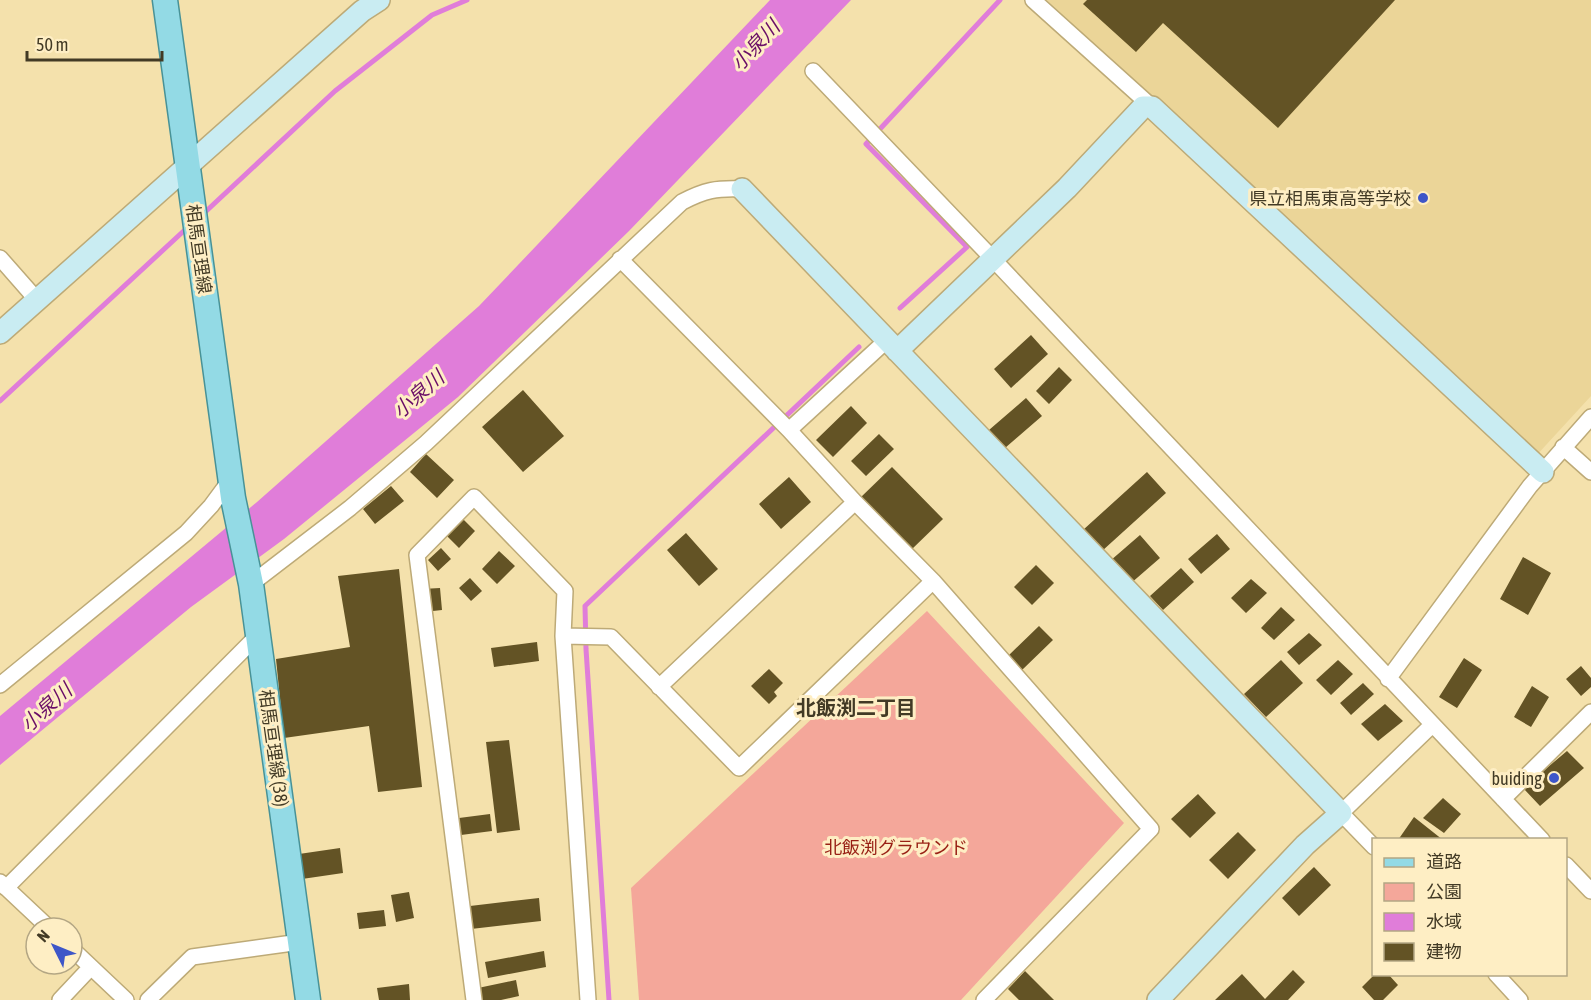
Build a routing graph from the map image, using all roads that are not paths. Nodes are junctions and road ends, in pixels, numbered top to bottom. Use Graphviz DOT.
graph roads {
  1 [pos="165,0"];
  2 [pos="379,0"];
  3 [pos="1033,0"];
  4 [pos="813,71"];
  5 [pos="1152,107"];
  6 [pos="187,167"];
  7 [pos="742,189"];
  8 [pos="0,258"];
  9 [pos="620,259"];
  10 [pos="993,259"];
  11 [pos="37,300"];
  12 [pos="0,333"];
  13 [pos="892,345"];
  14 [pos="1591,417"];
  15 [pos="783,424"];
  16 [pos="1563,447"];
  17 [pos="1543,472"];
  18 [pos="1591,472"];
  19 [pos="232,488"];
  20 [pos="855,502"];
  21 [pos="251,579"];
  22 [pos="933,581"];
  23 [pos="258,635"];
  24 [pos="567,636"];
  25 [pos="1388,679"];
  26 [pos="0,685"];
  27 [pos="659,687"];
  28 [pos="1591,712"];
  29 [pos="1432,725"];
  30 [pos="1503,799"];
  31 [pos="1341,813"];
  32 [pos="1540,838"];
  33 [pos="1372,845"];
  34 [pos="1567,865"];
  35 [pos="3,885"];
  36 [pos="1591,891"];
  37 [pos="36,916"];
  38 [pos="300,942"];
  39 [pos="84,960"];
  40 [pos="92,967"];
  41 [pos="1497,976"];
  42 [pos="60,1000"];
  43 [pos="126,1000"];
  44 [pos="148,1000"];
  45 [pos="308,1000"];
  46 [pos="474,1000"];
  47 [pos="588,1000"];
  48 [pos="984,1000"];
  49 [pos="1158,1000"];
  50 [pos="1520,1000"];
  1 -- 6 [label="main road, 相馬亘理線"];
  2 -- 6 [label="street"];
  3 -- 5 [label="street"];
  4 -- 10 [label="street"];
  5 -- 10 [label="street"];
  5 -- 17 [label="street"];
  6 -- 11 [label="street"];
  6 -- 19 [label="main road, 相馬亘理線"];
  7 -- 9 [label="street"];
  7 -- 13 [label="street"];
  8 -- 11 [label="street"];
  9 -- 15 [label="street"];
  9 -- 21 [label="street"];
  10 -- 13 [label="street"];
  10 -- 25 [label="street"];
  11 -- 12 [label="street"];
  13 -- 15 [label="street"];
  13 -- 31 [label="street"];
  14 -- 16 [label="street"];
  15 -- 20 [label="street"];
  16 -- 17 [label="street"];
  16 -- 18 [label="street"];
  17 -- 25 [label="street"];
  19 -- 21 [label="main road, 相馬亘理線 (38)"];
  19 -- 26 [label="street"];
  20 -- 22 [label="street"];
  20 -- 27 [label="street"];
  21 -- 23 [label="main road, 相馬亘理線 (38)"];
  22 -- 27 [label="street"];
  22 -- 48 [label="street"];
  23 -- 35 [label="street"];
  23 -- 38 [label="main road, 相馬亘理線 (38)"];
  24 -- 27 [label="street"];
  24 -- 46 [label="street"];
  24 -- 47 [label="street"];
  25 -- 29 [label="street"];
  28 -- 30 [label="street"];
  29 -- 30 [label="street"];
  29 -- 31 [label="street"];
  30 -- 32 [label="street"];
  31 -- 33 [label="street"];
  31 -- 49 [label="street"];
  34 -- 36 [label="street"];
  35 -- 37 [label="street"];
  38 -- 44 [label="street"];
  38 -- 45 [label="main road, 相馬亘理線 (38)"];
  39 -- 40 [label="street"];
  40 -- 42 [label="street"];
  40 -- 43 [label="street"];
  41 -- 50 [label="street"];
}
